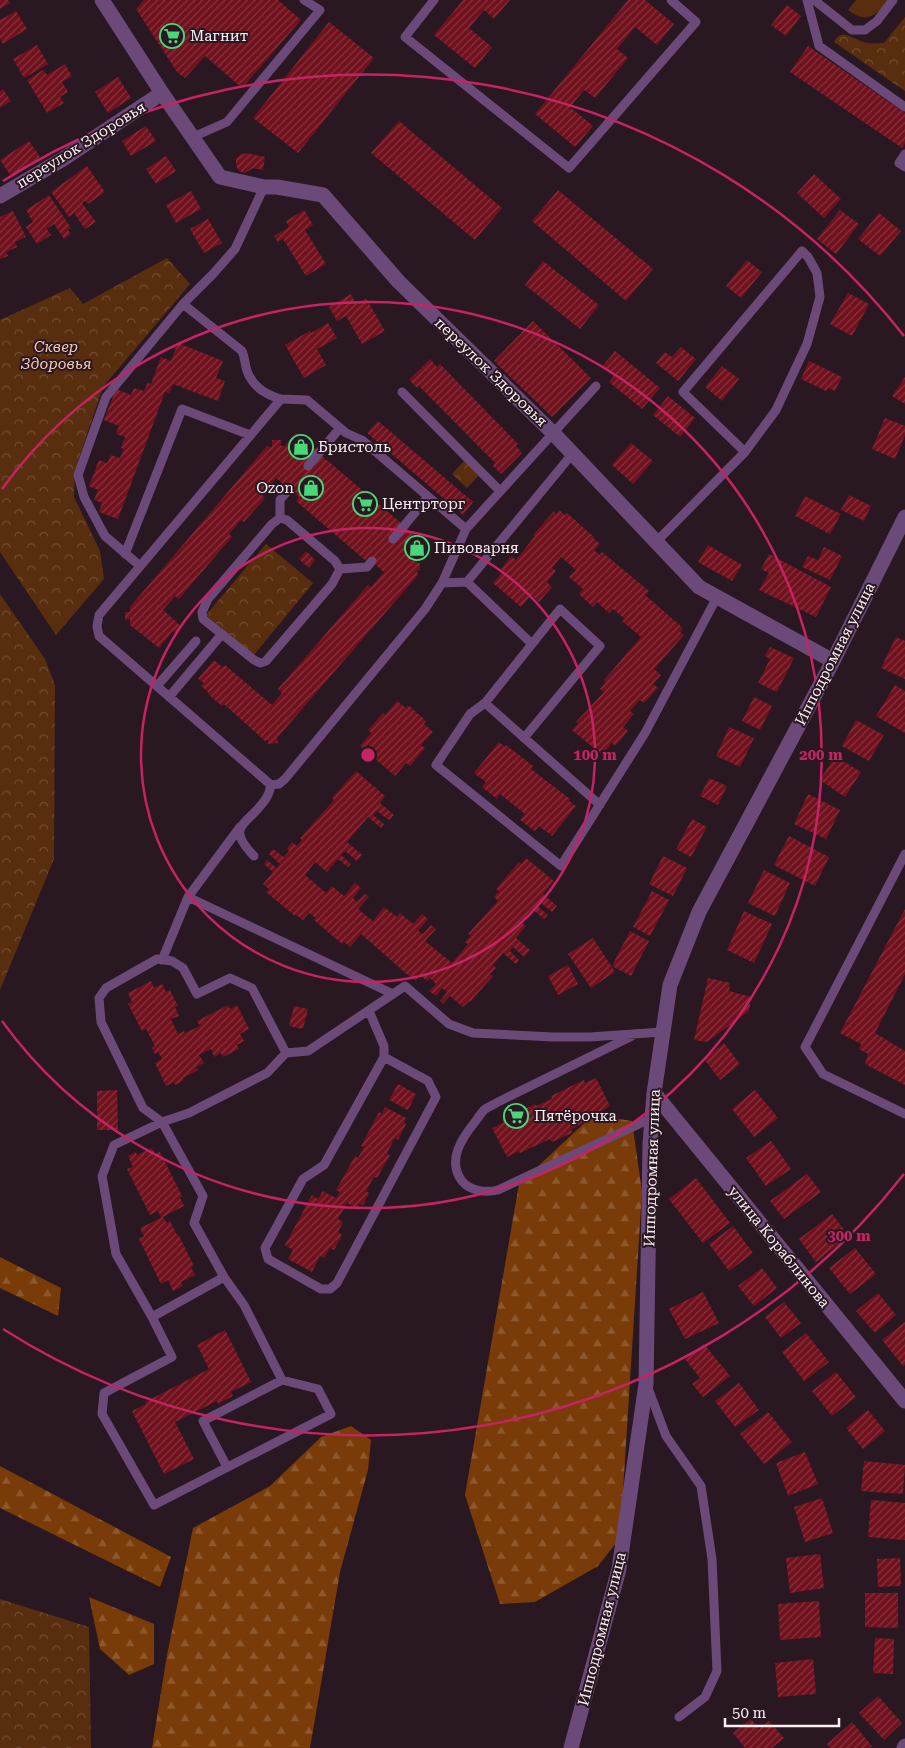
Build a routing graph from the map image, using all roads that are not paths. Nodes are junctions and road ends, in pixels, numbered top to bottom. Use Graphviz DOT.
graph roads {
  1 [pos="102,0"];
  2 [pos="304,0"];
  3 [pos="434,0"];
  4 [pos="671,0"];
  5 [pos="808,0"];
  6 [pos="814,0"];
  7 [pos="893,0"];
  8 [pos="162,93"];
  9 [pos="905,107"];
  10 [pos="192,137"];
  11 [pos="905,154"];
  12 [pos="905,167"];
  13 [pos="264,187"];
  14 [pos="0,196"];
  15 [pos="183,304"];
  16 [pos="596,386"];
  17 [pos="402,392"];
  18 [pos="281,399"];
  19 [pos="340,428"];
  20 [pos="554,434"];
  21 [pos="250,435"];
  22 [pos="745,452"];
  23 [pos="573,453"];
  24 [pos="308,466"];
  25 [pos="289,489"];
  26 [pos="500,491"];
  27 [pos="428,497"];
  28 [pos="905,517"];
  29 [pos="280,518"];
  30 [pos="466,529"];
  31 [pos="393,539"];
  32 [pos="657,541"];
  33 [pos="125,554"];
  34 [pos="372,561"];
  35 [pos="140,566"];
  36 [pos="340,569"];
  37 [pos="467,582"];
  38 [pos="442,583"];
  39 [pos="717,597"];
  40 [pos="222,634"];
  41 [pos="196,641"];
  42 [pos="532,644"];
  43 [pos="833,661"];
  44 [pos="157,686"];
  45 [pos="169,697"];
  46 [pos="486,702"];
  47 [pos="524,738"];
  48 [pos="271,785"];
  49 [pos="600,804"];
  50 [pos="240,827"];
  51 [pos="905,854"];
  52 [pos="254,856"];
  53 [pos="188,897"];
  54 [pos="162,960"];
  55 [pos="393,994"];
  56 [pos="369,1011"];
  57 [pos="662,1032"];
  58 [pos="636,1034"];
  59 [pos="286,1053"];
  60 [pos="384,1057"];
  61 [pos="654,1092"];
  62 [pos="905,1114"];
  63 [pos="652,1118"];
  64 [pos="162,1122"];
  65 [pos="224,1278"];
  66 [pos="152,1317"];
  67 [pos="282,1380"];
  68 [pos="646,1384"];
  69 [pos="905,1401"];
  70 [pos="227,1467"];
  71 [pos="680,1717"];
  72 [pos="572,1747"];
  1 -- 8 [label="street, переулок Здоровья"];
  2 -- 10 [label="lane"];
  3 -- 4 [label="lane"];
  5 -- 9 [label="lane"];
  6 -- 7 [label="lane"];
  8 -- 10 [label="street, переулок Здоровья"];
  8 -- 14 [label="street, переулок Здоровья"];
  10 -- 13 [label="street, переулок Здоровья"];
  11 -- 12 [label="lane"];
  13 -- 15 [label="lane"];
  13 -- 20 [label="street, переулок Здоровья"];
  15 -- 18 [label="lane"];
  15 -- 33 [label="lane"];
  16 -- 20 [label="lane"];
  17 -- 26 [label="lane"];
  18 -- 19 [label="lane"];
  18 -- 21 [label="lane"];
  19 -- 24 [label="lane"];
  19 -- 27 [label="lane"];
  20 -- 23 [label="street, переулок Здоровья"];
  20 -- 26 [label="lane"];
  21 -- 33 [label="lane"];
  21 -- 35 [label="lane"];
  22 -- 22 [label="lane"];
  22 -- 32 [label="lane"];
  23 -- 32 [label="street, переулок Здоровья"];
  23 -- 37 [label="lane"];
  25 -- 29 [label="lane"];
  26 -- 30 [label="lane"];
  27 -- 30 [label="lane"];
  27 -- 31 [label="lane"];
  28 -- 43 [label="street, Ипподромная улица"];
  29 -- 36 [label="lane"];
  29 -- 40 [label="lane"];
  30 -- 38 [label="lane"];
  32 -- 39 [label="street, переулок Здоровья"];
  33 -- 35 [label="lane"];
  34 -- 36 [label="lane"];
  35 -- 44 [label="lane"];
  36 -- 40 [label="lane"];
  37 -- 38 [label="lane"];
  37 -- 42 [label="lane"];
  38 -- 48 [label="lane"];
  39 -- 43 [label="street, переулок Здоровья"];
  39 -- 49 [label="lane"];
  40 -- 45 [label="lane"];
  41 -- 44 [label="lane"];
  42 -- 46 [label="lane"];
  42 -- 47 [label="lane"];
  43 -- 57 [label="street, Ипподромная улица"];
  44 -- 45 [label="lane"];
  45 -- 48 [label="lane"];
  46 -- 47 [label="lane"];
  46 -- 49 [label="lane"];
  47 -- 49 [label="lane"];
  48 -- 50 [label="lane"];
  50 -- 52 [label="lane"];
  50 -- 53 [label="lane"];
  51 -- 62 [label="lane"];
  53 -- 54 [label="lane"];
  53 -- 55 [label="lane"];
  54 -- 59 [label="lane"];
  54 -- 64 [label="lane"];
  55 -- 56 [label="lane"];
  55 -- 58 [label="lane"];
  56 -- 59 [label="lane"];
  56 -- 60 [label="lane"];
  57 -- 58 [label="lane"];
  57 -- 61 [label="street, Ипподромная улица"];
  58 -- 63 [label="lane"];
  59 -- 64 [label="lane"];
  60 -- 60 [label="lane"];
  61 -- 63 [label="street, Ипподромная улица"];
  61 -- 69 [label="street, улица Кораблинова"];
  63 -- 68 [label="street, Ипподромная улица"];
  64 -- 65 [label="lane"];
  64 -- 66 [label="lane"];
  65 -- 66 [label="lane"];
  65 -- 67 [label="lane"];
  66 -- 70 [label="lane"];
  67 -- 70 [label="lane"];
  67 -- 70 [label="lane"];
  68 -- 71 [label="lane"];
  68 -- 72 [label="street, Ипподромная улица"];
}
